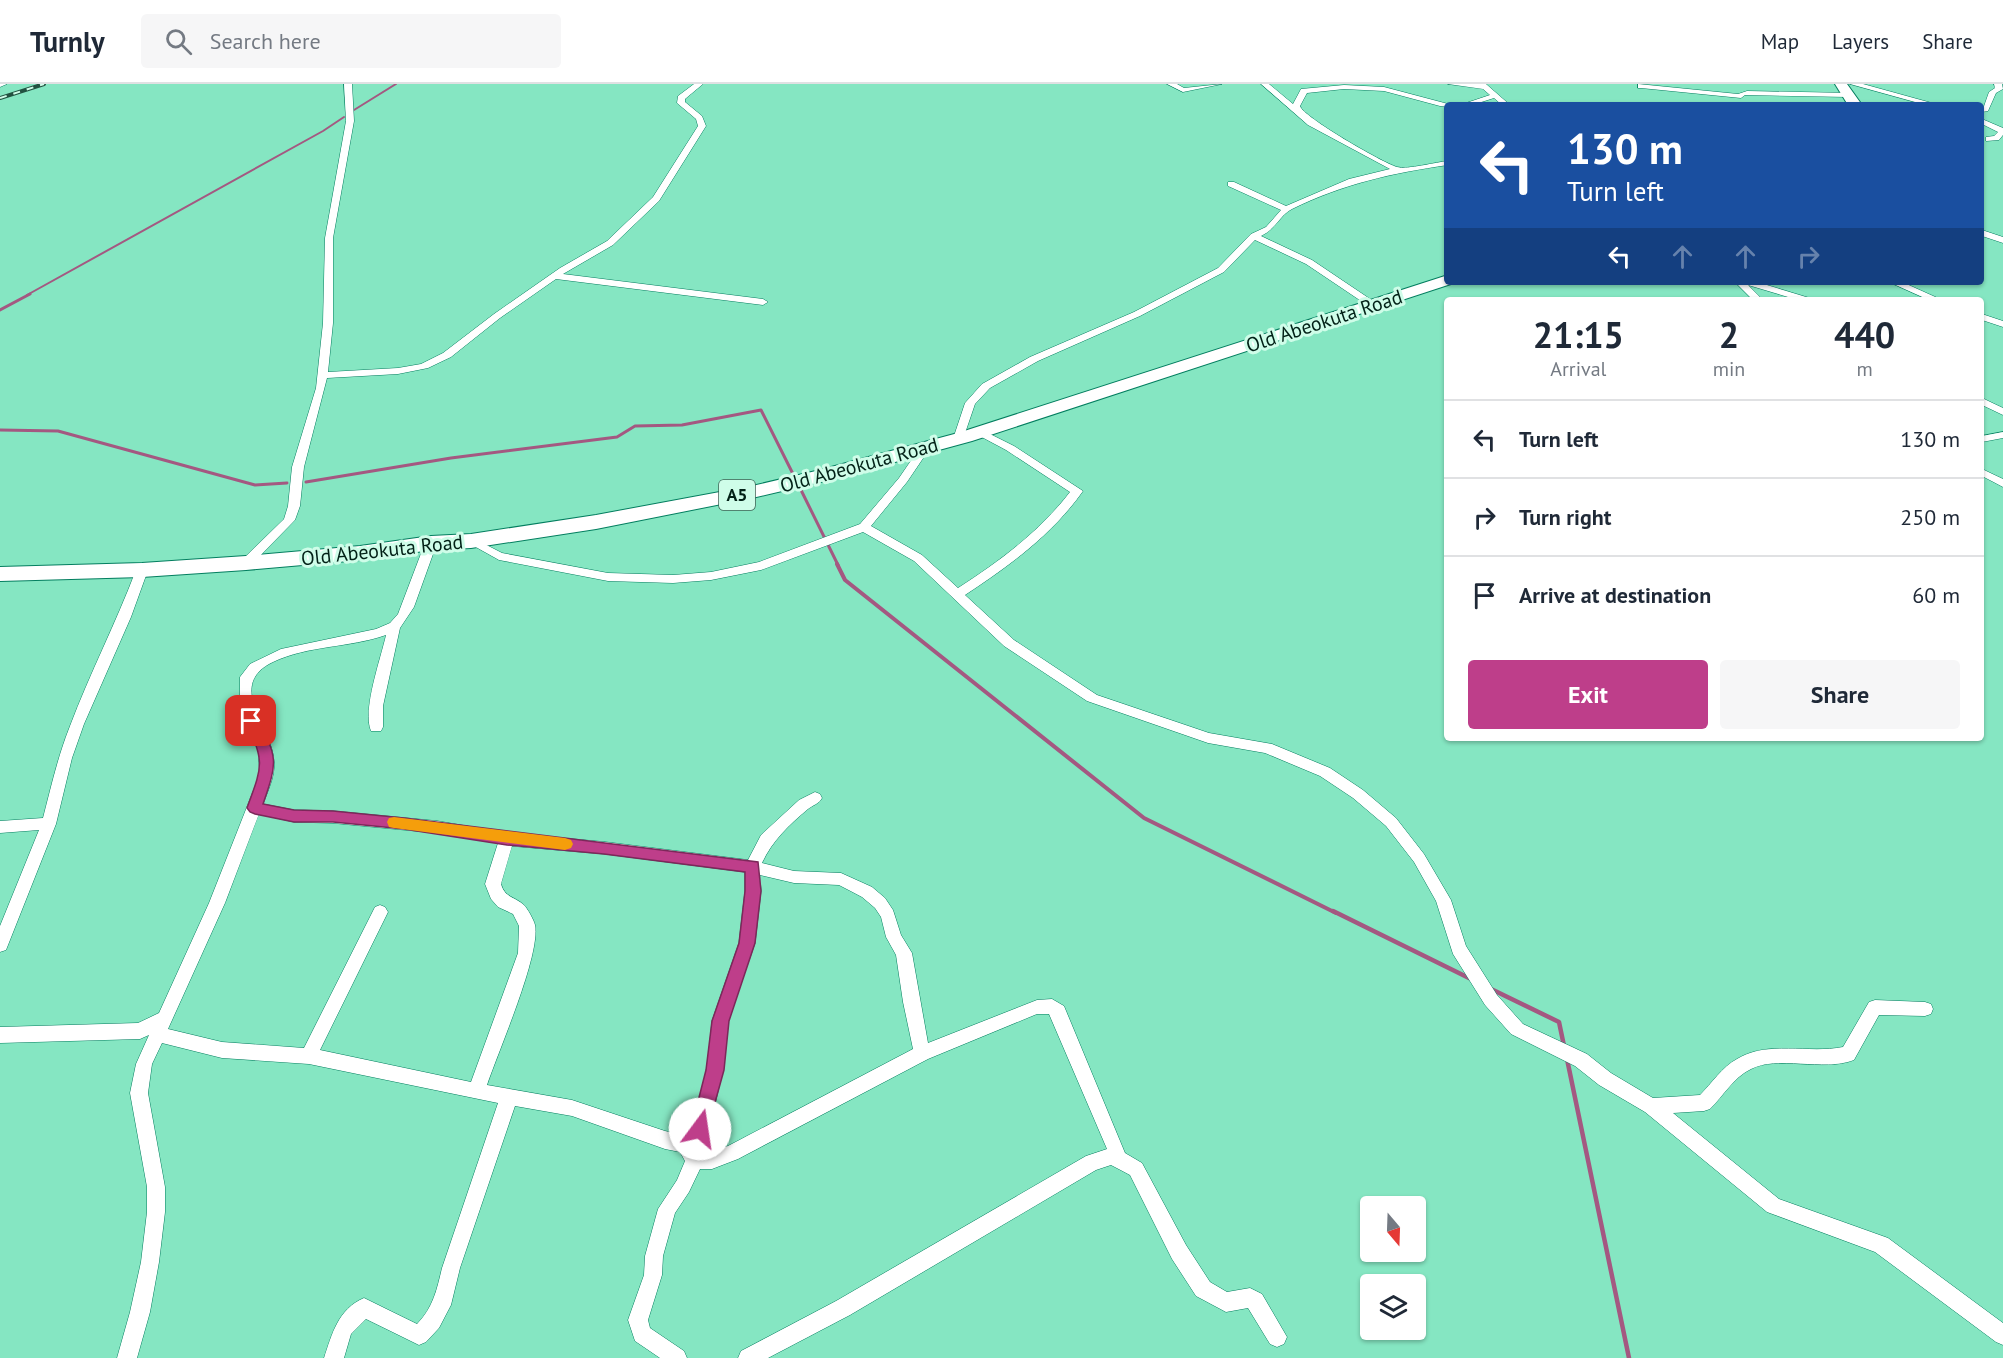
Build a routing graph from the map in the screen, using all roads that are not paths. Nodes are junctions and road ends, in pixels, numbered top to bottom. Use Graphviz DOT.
graph roads {
  1 [pos="348,84"];
  2 [pos="699,84"];
  3 [pos="1171,84"];
  4 [pos="1218,84"];
  5 [pos="1265,84"];
  6 [pos="1452,84"];
  7 [pos="1998,84"];
  8 [pos="1483,85"];
  9 [pos="1641,86"];
  10 [pos="1850,92"];
  11 [pos="1494,96"];
  12 [pos="1474,102"];
  13 [pos="1502,102"];
  14 [pos="1915,102"];
  15 [pos="1444,105"];
  16 [pos="1984,109"];
  17 [pos="1298,113"];
  18 [pos="1984,122"];
  19 [pos="1992,127"];
  20 [pos="2003,127"];
  21 [pos="1989,139"];
  22 [pos="1444,164"];
  23 [pos="1397,170"];
  24 [pos="1231,184"];
  25 [pos="1286,209"];
  26 [pos="1984,234"];
  27 [pos="1254,236"];
  28 [pos="2003,240"];
  29 [pos="555,276"];
  30 [pos="1444,281"];
  31 [pos="1756,285"];
  32 [pos="1901,285"];
  33 [pos="1792,286"];
  34 [pos="1801,297"];
  35 [pos="1807,297"];
  36 [pos="1930,297"];
  37 [pos="763,302"];
  38 [pos="1373,305"];
  39 [pos="1984,318"];
  40 [pos="2003,324"];
  41 [pos="322,375"];
  42 [pos="1984,401"];
  43 [pos="2003,412"];
  44 [pos="980,432"];
  45 [pos="2003,435"];
  46 [pos="958,439"];
  47 [pos="1984,439"];
  48 [pos="925,448"];
  49 [pos="1984,473"];
  50 [pos="2003,484"];
  51 [pos="864,527"];
  52 [pos="471,541"];
  53 [pos="431,543"];
  54 [pos="246,563"];
  55 [pos="142,570"];
  56 [pos="0,574"];
  57 [pos="956,595"];
  58 [pos="394,627"];
  59 [pos="376,727"];
  60 [pos="814,798"];
  61 [pos="255,808"];
  62 [pos="49,824"];
  63 [pos="0,827"];
  64 [pos="507,838"];
  65 [pos="752,867"];
  66 [pos="380,912"];
  67 [pos="0,945"];
  68 [pos="1925,1009"];
  69 [pos="165,1018"];
  70 [pos="157,1034"];
  71 [pos="0,1035"];
  72 [pos="922,1053"];
  73 [pos="309,1056"];
  74 [pos="476,1091"];
  75 [pos="509,1097"];
  76 [pos="1651,1106"];
  77 [pos="690,1152"];
  78 [pos="1111,1155"];
  79 [pos="2003,1335"];
  80 [pos="1277,1337"];
  81 [pos="127,1358"];
  82 [pos="334,1358"];
  83 [pos="677,1358"];
  84 [pos="748,1358"];
  1 -- 41 [label="street"];
  2 -- 29 [label="street"];
  3 -- 4 [label="street"];
  5 -- 17 [label="street"];
  6 -- 8 [label="street"];
  7 -- 16 [label="street"];
  8 -- 11 [label="street"];
  9 -- 10 [label="street"];
  10 -- 14 [label="street"];
  11 -- 12 [label="street"];
  11 -- 13 [label="street"];
  15 -- 17 [label="street"];
  17 -- 23 [label="street"];
  18 -- 19 [label="street"];
  19 -- 20 [label="street"];
  19 -- 21 [label="street"];
  22 -- 23 [label="street"];
  23 -- 25 [label="street"];
  24 -- 25 [label="street"];
  25 -- 27 [label="street"];
  26 -- 28 [label="street"];
  27 -- 38 [label="street"];
  27 -- 46 [label="street"];
  29 -- 37 [label="street"];
  29 -- 41 [label="street"];
  30 -- 38 [label="highway, Old Abeokuta Road / A5"];
  31 -- 34 [label="street"];
  32 -- 36 [label="street"];
  33 -- 35 [label="street"];
  38 -- 44 [label="highway, Old Abeokuta Road / A5"];
  39 -- 40 [label="street"];
  41 -- 54 [label="street"];
  42 -- 43 [label="street"];
  44 -- 46 [label="highway, Old Abeokuta Road / A5"];
  44 -- 57 [label="street"];
  45 -- 47 [label="street"];
  46 -- 48 [label="highway, Old Abeokuta Road / A5"];
  48 -- 51 [label="street"];
  48 -- 52 [label="highway, Old Abeokuta Road / A5"];
  49 -- 50 [label="street"];
  51 -- 52 [label="street"];
  51 -- 57 [label="street"];
  52 -- 53 [label="highway, Old Abeokuta Road / A5"];
  53 -- 54 [label="highway, Old Abeokuta Road / A5"];
  53 -- 58 [label="street"];
  54 -- 55 [label="highway, Old Abeokuta Road / A5"];
  55 -- 56 [label="highway, Old Abeokuta Road / A5"];
  55 -- 62 [label="street"];
  57 -- 76 [label="street"];
  58 -- 59 [label="street"];
  58 -- 61 [label="street"];
  60 -- 65 [label="street"];
  61 -- 64 [label="street"];
  61 -- 69 [label="street"];
  62 -- 63 [label="street"];
  62 -- 67 [label="street"];
  64 -- 65 [label="street"];
  64 -- 74 [label="street"];
  65 -- 72 [label="street"];
  65 -- 77 [label="street"];
  66 -- 73 [label="street"];
  68 -- 76 [label="street"];
  69 -- 70 [label="street"];
  69 -- 71 [label="street"];
  70 -- 73 [label="street"];
  70 -- 81 [label="street"];
  72 -- 77 [label="street"];
  72 -- 78 [label="street"];
  73 -- 74 [label="street"];
  74 -- 75 [label="street"];
  75 -- 77 [label="street"];
  75 -- 82 [label="street"];
  76 -- 79 [label="street"];
  77 -- 83 [label="street"];
  78 -- 80 [label="street"];
  78 -- 84 [label="street"];
}
